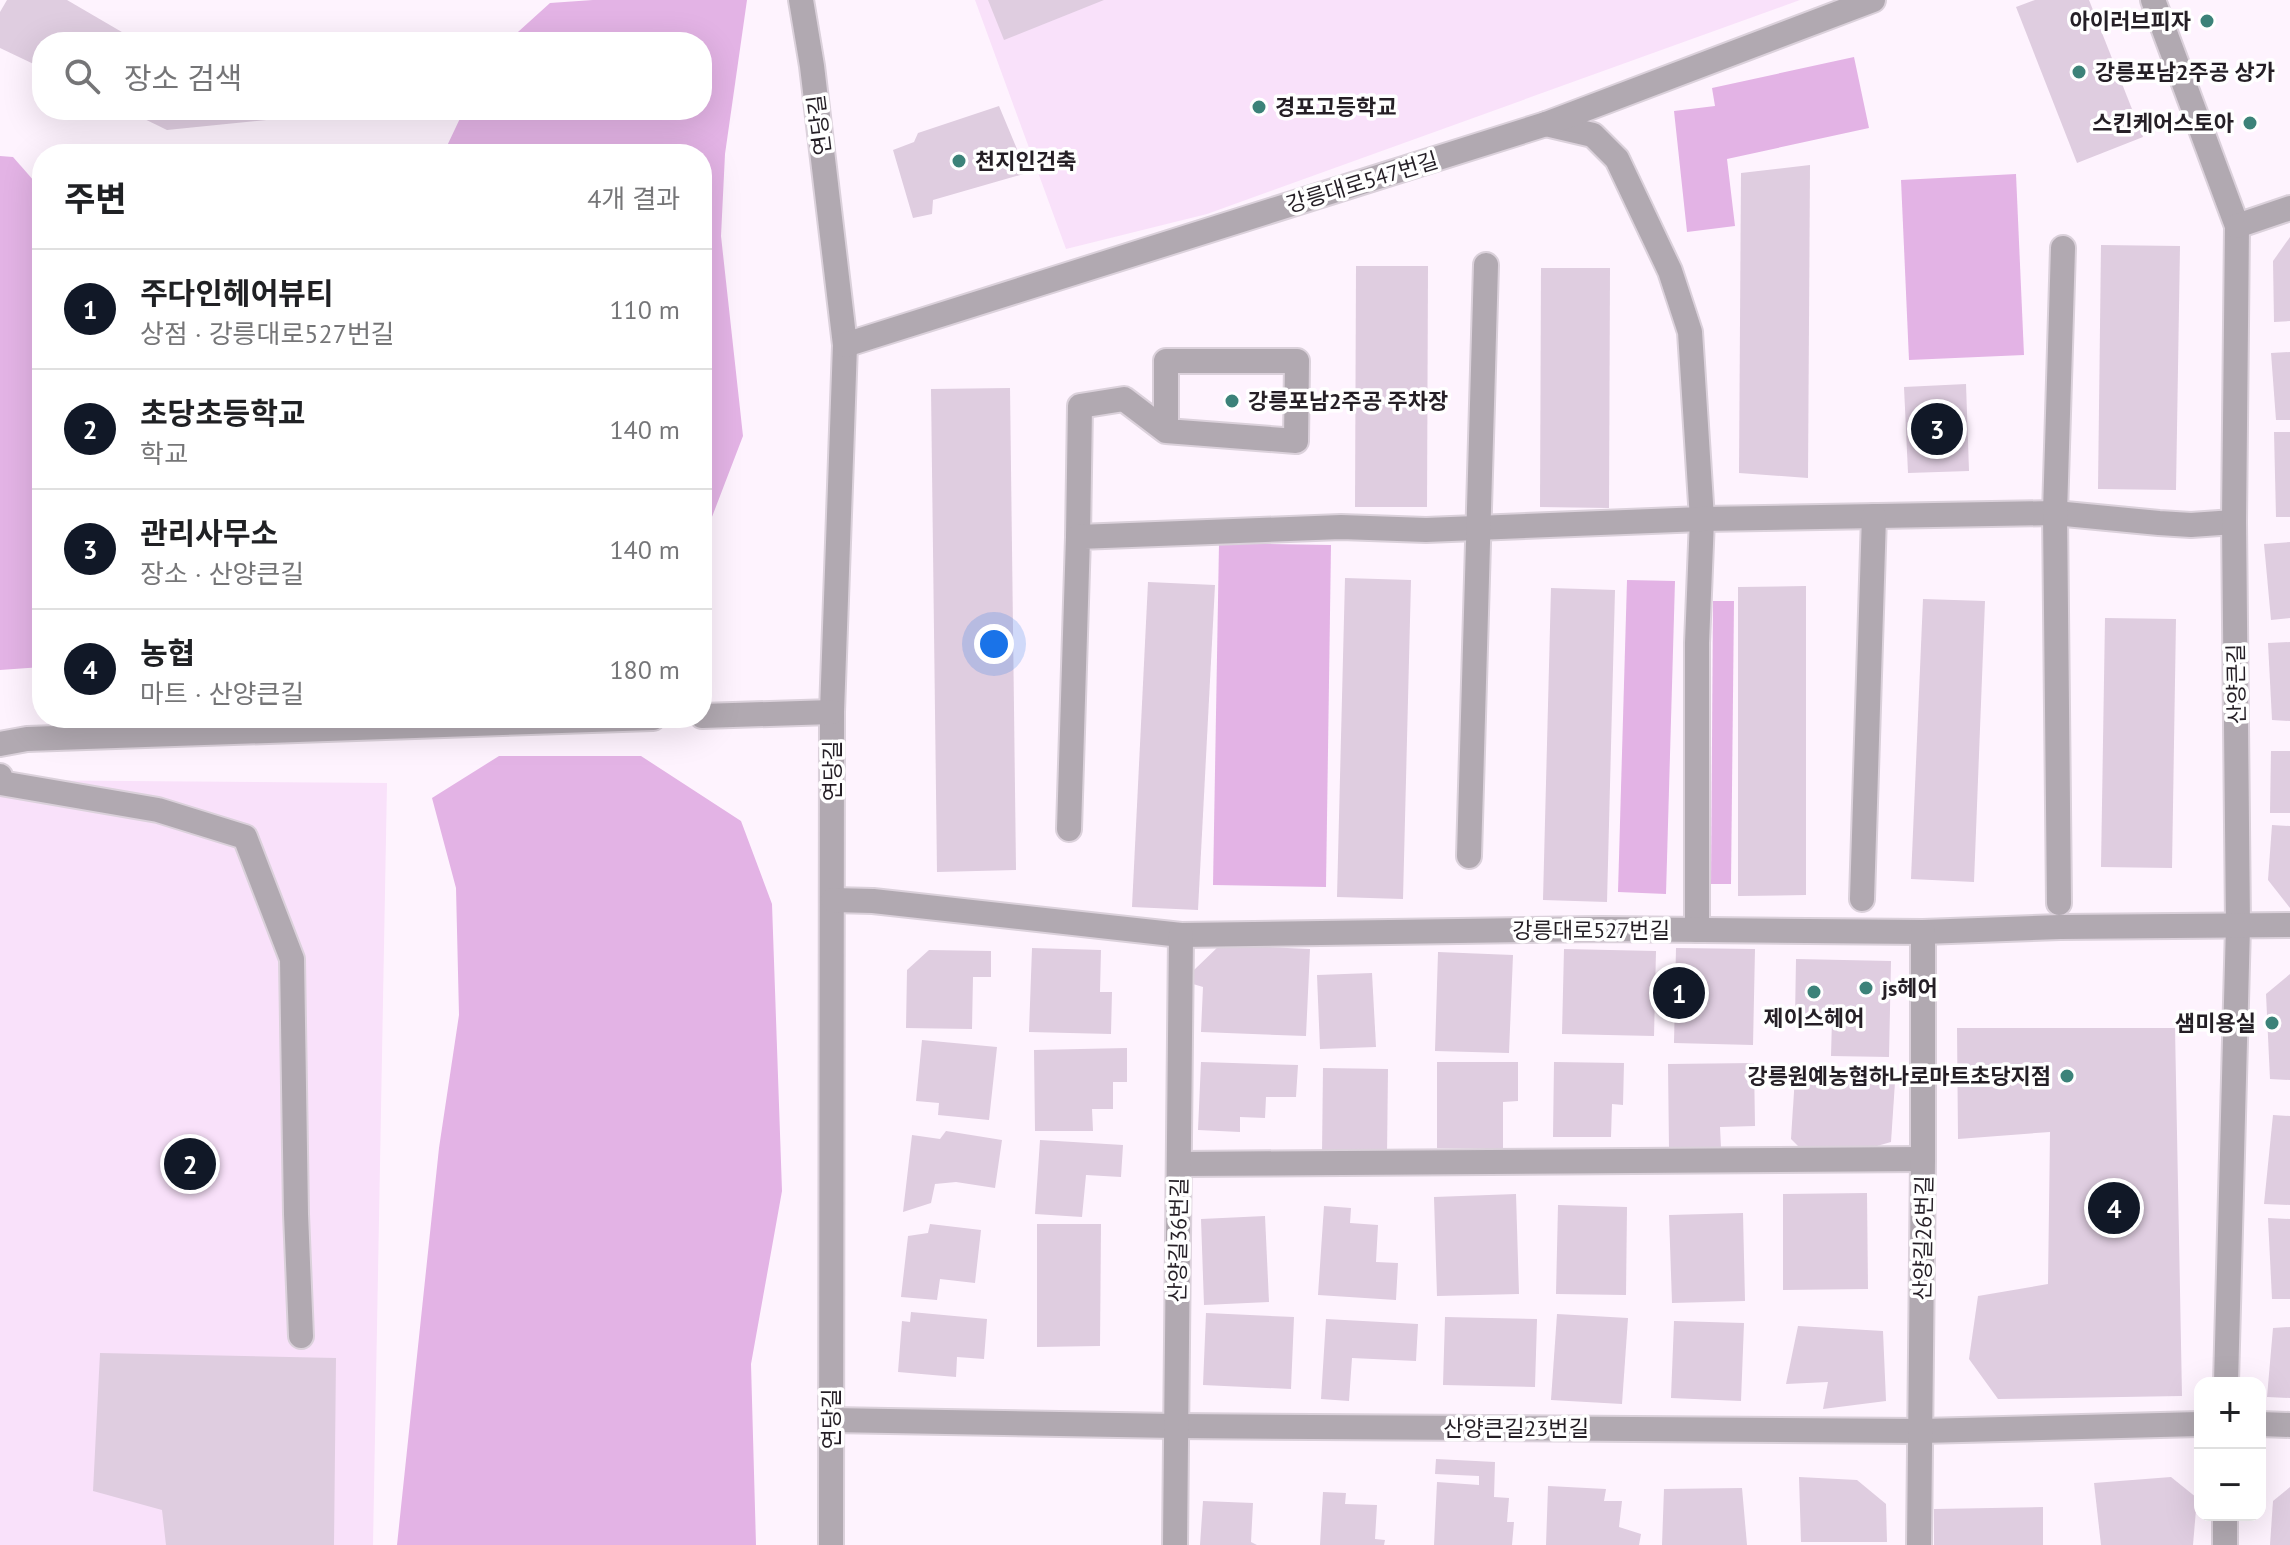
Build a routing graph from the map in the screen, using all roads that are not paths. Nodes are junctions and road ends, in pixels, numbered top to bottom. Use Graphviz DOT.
graph roads {
  1 [pos="801,0"];
  2 [pos="1873,0"];
  3 [pos="2153,0"];
  4 [pos="1546,124"];
  5 [pos="2290,208"];
  6 [pos="2237,226"];
  7 [pos="2063,248"];
  8 [pos="1486,265"];
  9 [pos="845,345"];
  10 [pos="1166,431"];
  11 [pos="2055,513"];
  12 [pos="1874,516"];
  13 [pos="1702,519"];
  14 [pos="2234,522"];
  15 [pos="1479,527"];
  16 [pos="1078,537"];
  17 [pos="832,712"];
  18 [pos="712,716"];
  19 [pos="355,728"];
  20 [pos="0,744"];
  21 [pos="0,776"];
  22 [pos="1069,829"];
  23 [pos="1469,856"];
  24 [pos="1862,899"];
  25 [pos="833,900"];
  26 [pos="2059,903"];
  27 [pos="2290,925"];
  28 [pos="2238,926"];
  29 [pos="1697,930"];
  30 [pos="1923,932"];
  31 [pos="1181,935"];
  32 [pos="1923,1159"];
  33 [pos="1179,1164"];
  34 [pos="301,1336"];
  35 [pos="2226,1377"];
  36 [pos="831,1420"];
  37 [pos="2194,1424"];
  38 [pos="2266,1424"];
  39 [pos="2290,1425"];
  40 [pos="1176,1426"];
  41 [pos="1921,1431"];
  42 [pos="2225,1521"];
  43 [pos="831,1545"];
  44 [pos="1175,1545"];
  45 [pos="1919,1545"];
  46 [pos="2225,1545"];
  1 -- 9 [label="street, 연당길"];
  2 -- 4 [label="street, 강릉대로547번길"];
  3 -- 6 [label="street, 산양큰길"];
  4 -- 9 [label="street, 강릉대로547번길"];
  4 -- 13 [label="street"];
  5 -- 6 [label="street"];
  6 -- 14 [label="street, 산양큰길"];
  7 -- 11 [label="street"];
  8 -- 15 [label="street"];
  9 -- 17 [label="street, 연당길"];
  10 -- 10 [label="street"];
  10 -- 16 [label="street"];
  11 -- 12 [label="street"];
  11 -- 14 [label="street"];
  11 -- 26 [label="street"];
  12 -- 13 [label="street"];
  12 -- 24 [label="street"];
  13 -- 15 [label="street"];
  13 -- 29 [label="street"];
  14 -- 28 [label="street, 산양큰길"];
  15 -- 16 [label="street"];
  15 -- 23 [label="street"];
  16 -- 22 [label="street"];
  17 -- 18 [label="street"];
  17 -- 25 [label="street, 연당길"];
  19 -- 20 [label="street"];
  21 -- 34 [label="street"];
  25 -- 31 [label="street, 강릉대로527번길"];
  25 -- 36 [label="street, 연당길"];
  27 -- 28 [label="street, 강릉대로527번길"];
  28 -- 30 [label="street, 강릉대로527번길"];
  28 -- 35 [label="street, 산양큰길"];
  29 -- 30 [label="street, 강릉대로527번길"];
  29 -- 31 [label="street, 강릉대로527번길"];
  30 -- 32 [label="street, 산양길26번길"];
  31 -- 33 [label="street, 산양길36번길"];
  32 -- 33 [label="street"];
  32 -- 41 [label="street, 산양길26번길"];
  33 -- 40 [label="street, 산양길36번길"];
  36 -- 40 [label="street, 산양큰길23번길"];
  36 -- 43 [label="street, 연당길"];
  37 -- 41 [label="street, 산양큰길23번길"];
  38 -- 39 [label="street"];
  40 -- 41 [label="street, 산양큰길23번길"];
  40 -- 44 [label="street, 산양길36번길"];
  41 -- 45 [label="street, 산양길26번길"];
  42 -- 46 [label="street"];
}
